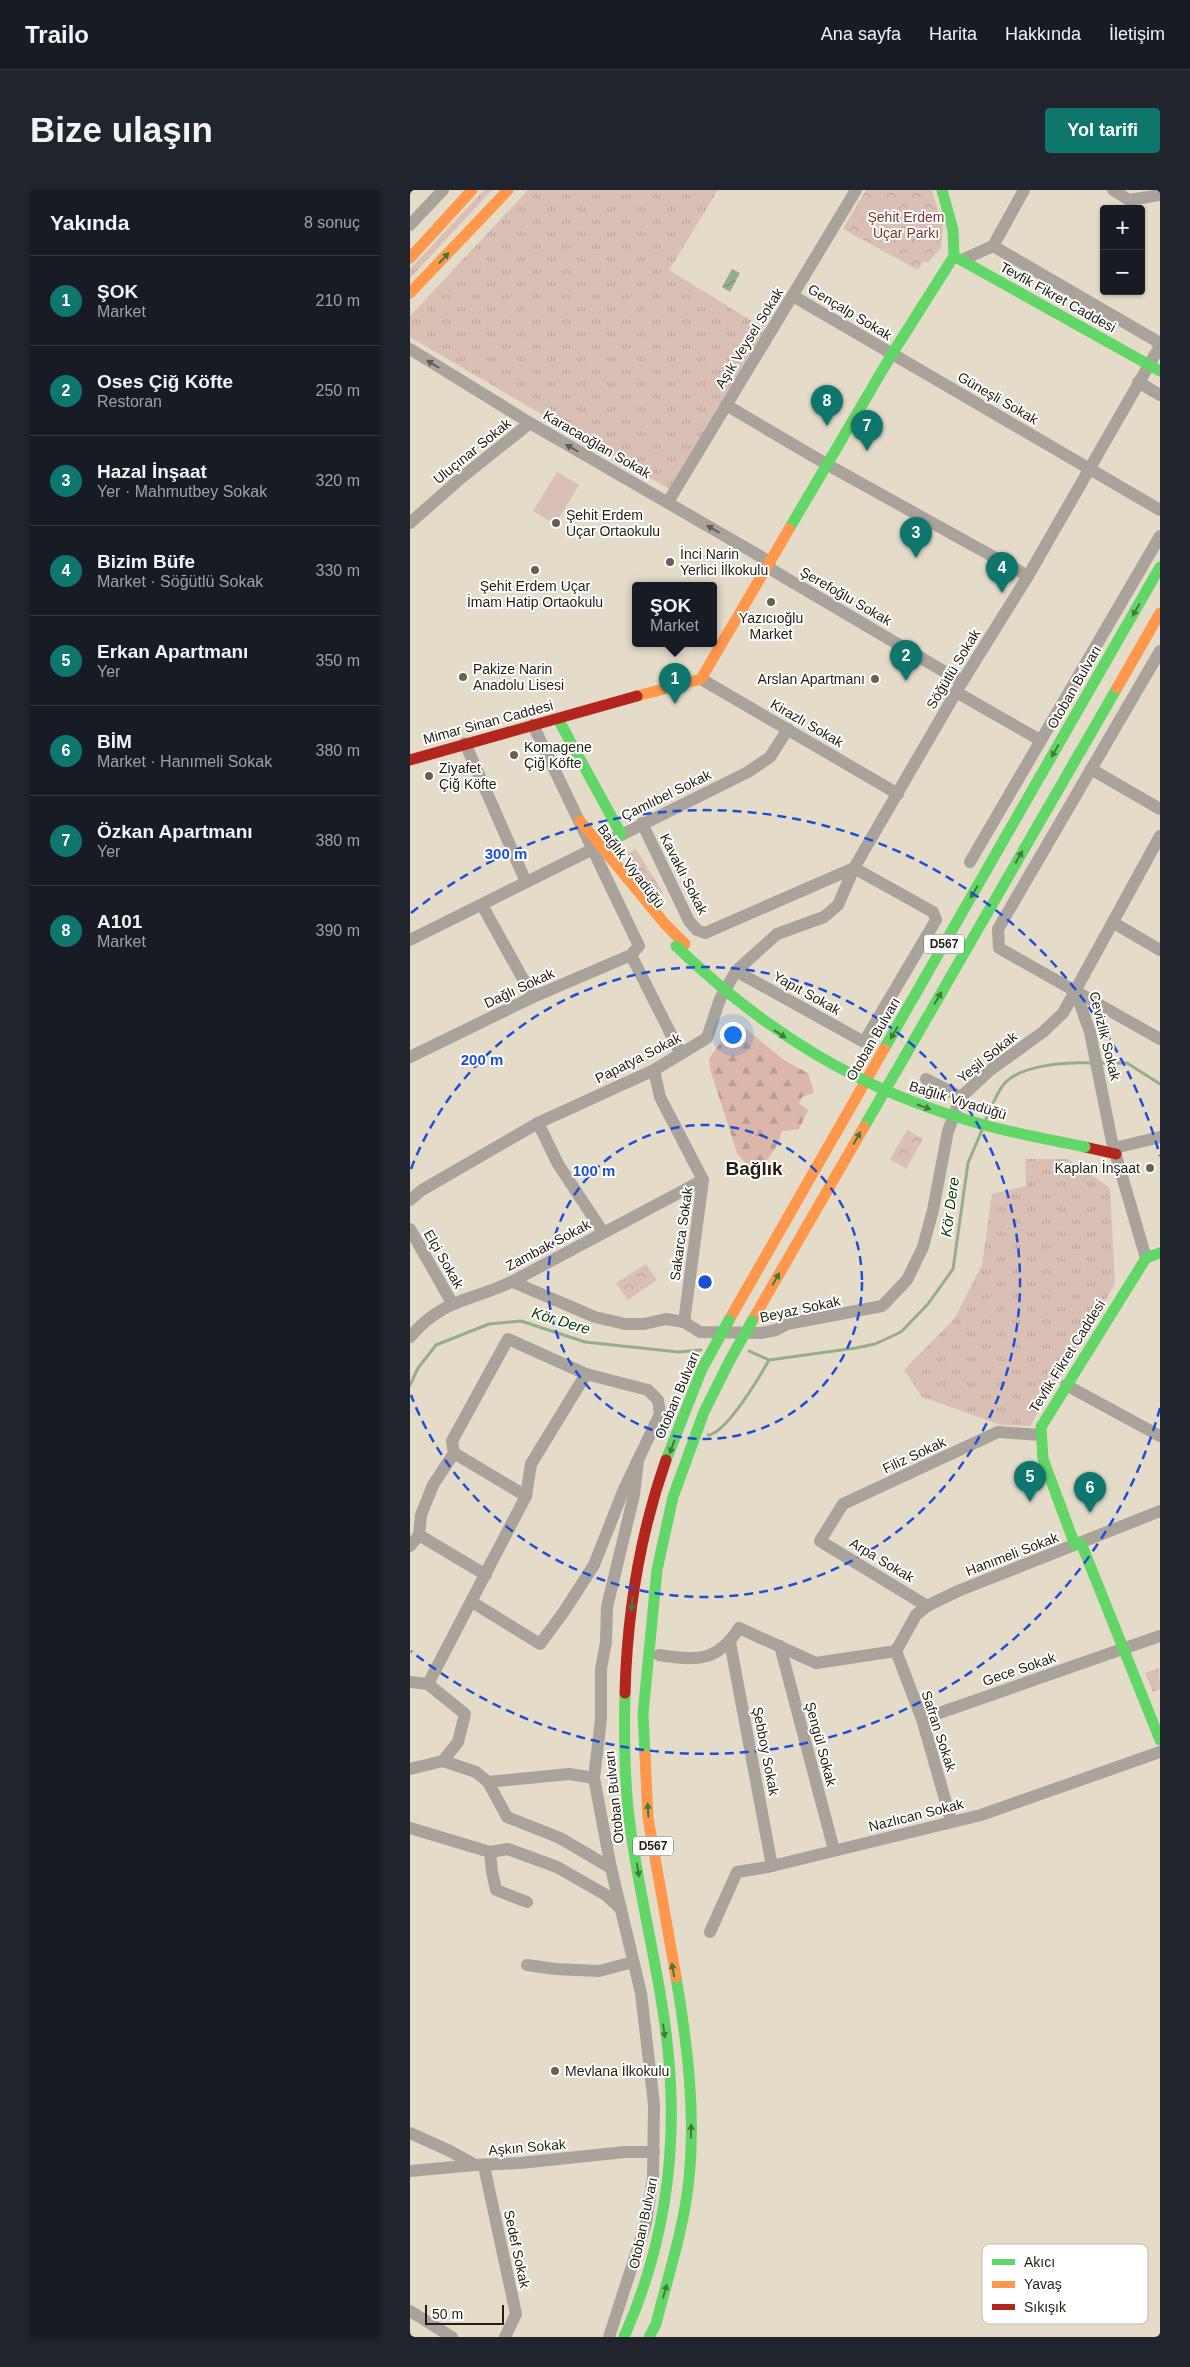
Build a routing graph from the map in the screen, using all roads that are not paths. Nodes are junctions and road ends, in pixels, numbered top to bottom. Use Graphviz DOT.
graph roads {
  1 [pos="443,190"];
  2 [pos="472,190"];
  3 [pos="508,190"];
  4 [pos="856,190"];
  5 [pos="942,190"];
  6 [pos="1024,190"];
  7 [pos="1113,190"];
  8 [pos="1160,195"];
  9 [pos="410,225"];
  10 [pos="993,246"];
  11 [pos="410,258"];
  12 [pos="958,258"];
  13 [pos="410,293"];
  14 [pos="793,296"];
  15 [pos="1160,344"];
  16 [pos="410,349"];
  17 [pos="892,354"];
  18 [pos="1156,368"];
  19 [pos="1138,382"];
  20 [pos="1160,395"];
  21 [pos="726,406"];
  22 [pos="530,424"];
  23 [pos="828,465"];
  24 [pos="1089,468"];
  25 [pos="668,502"];
  26 [pos="1160,510"];
  27 [pos="410,523"];
  28 [pos="1160,536"];
  29 [pos="769,565"];
  30 [pos="1160,567"];
  31 [pos="1028,576"];
  32 [pos="1160,612"];
  33 [pos="1160,651"];
  34 [pos="702,679"];
  35 [pos="959,687"];
  36 [pos="558,718"];
  37 [pos="533,725"];
  38 [pos="788,729"];
  39 [pos="1040,740"];
  40 [pos="465,743"];
  41 [pos="410,760"];
  42 [pos="1091,769"];
  43 [pos="898,794"];
  44 [pos="1160,809"];
  45 [pos="642,823"];
  46 [pos="621,834"];
  47 [pos="1160,836"];
  48 [pos="596,846"];
  49 [pos="970,862"];
  50 [pos="854,868"];
  51 [pos="526,882"];
  52 [pos="482,905"];
  53 [pos="838,905"];
  54 [pos="1114,923"];
  55 [pos="410,940"];
  56 [pos="635,950"];
  57 [pos="1160,950"];
  58 [pos="736,971"];
  59 [pos="1076,993"];
  60 [pos="533,997"];
  61 [pos="1160,1039"];
  62 [pos="680,1054"];
  63 [pos="410,1057"];
  64 [pos="654,1070"];
  65 [pos="926,1079"];
  66 [pos="961,1097"];
  67 [pos="538,1123"];
  68 [pos="1160,1137"];
  69 [pos="1114,1148"];
  70 [pos="703,1180"];
  71 [pos="410,1200"];
  72 [pos="410,1229"];
  73 [pos="603,1232"];
  74 [pos="923,1246"];
  75 [pos="1160,1253"];
  76 [pos="1146,1258"];
  77 [pos="513,1282"];
  78 [pos="452,1303"];
  79 [pos="684,1322"];
  80 [pos="410,1337"];
  81 [pos="586,1374"];
  82 [pos="1066,1385"];
  83 [pos="1040,1435"];
  84 [pos="1160,1436"];
  85 [pos="454,1453"];
  86 [pos="638,1461"];
  87 [pos="526,1496"];
  88 [pos="1160,1511"];
  89 [pos="420,1535"];
  90 [pos="820,1540"];
  91 [pos="1078,1544"];
  92 [pos="410,1546"];
  93 [pos="486,1575"];
  94 [pos="472,1602"];
  95 [pos="927,1606"];
  96 [pos="1160,1636"];
  97 [pos="730,1642"];
  98 [pos="780,1646"];
  99 [pos="1125,1648"];
  100 [pos="896,1651"];
  101 [pos="659,1655"];
  102 [pos="410,1682"];
  103 [pos="428,1684"];
  104 [pos="922,1719"];
  105 [pos="1160,1740"];
  106 [pos="1160,1752"];
  107 [pos="443,1761"];
  108 [pos="410,1769"];
  109 [pos="594,1778"];
  110 [pos="488,1782"];
  111 [pos="951,1820"];
  112 [pos="410,1828"];
  113 [pos="834,1850"];
  114 [pos="490,1852"];
  115 [pos="772,1866"];
  116 [pos="611,1868"];
  117 [pos="527,1902"];
  118 [pos="621,1909"];
  119 [pos="710,1932"];
  120 [pos="632,1962"];
  121 [pos="527,1965"];
  122 [pos="410,2133"];
  123 [pos="654,2152"];
  124 [pos="479,2166"];
  125 [pos="410,2171"];
  126 [pos="410,2311"];
  127 [pos="452,2337"];
  128 [pos="505,2337"];
  129 [pos="609,2337"];
  130 [pos="624,2337"];
  131 [pos="649,2337"];
  1 -- 9 [label="street"];
  2 -- 11 [label="main road"];
  13 -- 3 [label="main road, one-way"];
  4 -- 14 [label="street, Aşık Veysel Sokak"];
  5 -- 12 [label="main road"];
  6 -- 10 [label="street"];
  7 -- 8 [label="street"];
  10 -- 12 [label="street"];
  10 -- 15 [label="street"];
  12 -- 17 [label="main road"];
  12 -- 18 [label="main road, Tevfik Fikret Caddesi"];
  14 -- 17 [label="street, Gençalp Sokak"];
  14 -- 21 [label="street, Aşık Veysel Sokak"];
  15 -- 18 [label="street, Söğütlü Sokak"];
  22 -- 16 [label="street, Karacaoğlan Sokak, one-way"];
  17 -- 23 [label="main road"];
  17 -- 24 [label="street, Güneşli Sokak"];
  18 -- 19 [label="street, Söğütlü Sokak"];
  19 -- 20 [label="street"];
  19 -- 24 [label="street, Söğütlü Sokak"];
  21 -- 23 [label="street"];
  21 -- 25 [label="street, Aşık Veysel Sokak"];
  25 -- 22 [label="street, Karacaoğlan Sokak, one-way"];
  22 -- 27 [label="street, Uluçınar Sokak"];
  23 -- 29 [label="main road"];
  23 -- 31 [label="street"];
  24 -- 26 [label="street, Güneşli Sokak"];
  24 -- 31 [label="street, Söğütlü Sokak"];
  29 -- 25 [label="street, Karacaoğlan Sokak, one-way"];
  28 -- 39 [label="street"];
  29 -- 34 [label="main road"];
  29 -- 35 [label="street, Şerefoğlu Sokak"];
  30 -- 130 [label="main road, Otoban Bulvarı / D567, one-way, bridge"];
  31 -- 35 [label="street, Söğütlü Sokak"];
  131 -- 32 [label="main road, D567, one-way, bridge"];
  33 -- 42 [label="street"];
  34 -- 36 [label="main road, Mimar Sinan Caddesi"];
  34 -- 38 [label="street, Kirazlı Sokak"];
  35 -- 39 [label="street, Şerefoğlu Sokak"];
  35 -- 43 [label="street, Söğütlü Sokak"];
  36 -- 37 [label="main road, Mimar Sinan Caddesi"];
  36 -- 46 [label="main road"];
  37 -- 40 [label="main road, Mimar Sinan Caddesi"];
  37 -- 48 [label="street"];
  38 -- 43 [label="street, Kirazlı Sokak"];
  38 -- 45 [label="street, Çamlıbel Sokak"];
  39 -- 49 [label="street"];
  40 -- 41 [label="main road, Mimar Sinan Caddesi"];
  40 -- 51 [label="street"];
  42 -- 44 [label="street"];
  42 -- 59 [label="street"];
  43 -- 50 [label="street, Söğütlü Sokak"];
  45 -- 46 [label="street, Çamlıbel Sokak"];
  45 -- 50 [label="street, Kavaklı Sokak"];
  46 -- 48 [label="street, Çamlıbel Sokak"];
  47 -- 54 [label="street, Cevizlik Sokak"];
  48 -- 51 [label="street, Çamlıbel Sokak"];
  48 -- 56 [label="street"];
  48 -- 69 [label="main road, Bağlık Viyadüğü, bridge"];
  50 -- 53 [label="street, Söğütlü Sokak"];
  50 -- 58 [label="street, Yapıt Sokak"];
  51 -- 52 [label="street, Çamlıbel Sokak"];
  52 -- 55 [label="street, Çamlıbel Sokak"];
  52 -- 60 [label="street"];
  53 -- 58 [label="street, Papatya Sokak"];
  54 -- 57 [label="street"];
  54 -- 59 [label="street, Cevizlik Sokak"];
  56 -- 60 [label="street, Dağlı Sokak"];
  56 -- 62 [label="street"];
  58 -- 62 [label="street, Papatya Sokak"];
  59 -- 61 [label="street"];
  59 -- 66 [label="street, Yeşil Sokak"];
  59 -- 69 [label="street, Cevizlik Sokak"];
  60 -- 63 [label="street, Dağlı Sokak"];
  62 -- 64 [label="street, Papatya Sokak"];
  64 -- 67 [label="street, Papatya Sokak"];
  64 -- 70 [label="street, Sakarca Sokak"];
  65 -- 66 [label="street"];
  66 -- 74 [label="street, Yeşil Sokak"];
  67 -- 71 [label="street, Papatya Sokak"];
  67 -- 73 [label="street"];
  68 -- 69 [label="street"];
  69 -- 76 [label="street, Cevizlik Sokak"];
  70 -- 73 [label="street, Zambak Sokak"];
  70 -- 79 [label="street, Sakarca Sokak"];
  72 -- 78 [label="street, Elçi Sokak"];
  73 -- 77 [label="street, Zambak Sokak"];
  74 -- 79 [label="street, Beyaz Sokak"];
  75 -- 76 [label="main road"];
  76 -- 82 [label="main road, Tevfik Fikret Caddesi"];
  77 -- 78 [label="street, Zambak Sokak"];
  77 -- 79 [label="street"];
  78 -- 80 [label="street, Zambak Sokak"];
  81 -- 85 [label="street"];
  81 -- 86 [label="street"];
  81 -- 87 [label="street"];
  82 -- 83 [label="main road, Tevfik Fikret Caddesi"];
  82 -- 84 [label="street"];
  83 -- 90 [label="street, Filiz Sokak"];
  83 -- 91 [label="main road, Tevfik Fikret Caddesi"];
  85 -- 87 [label="street"];
  85 -- 89 [label="street"];
  86 -- 94 [label="street"];
  86 -- 109 [label="street"];
  87 -- 93 [label="street"];
  88 -- 91 [label="street, Hanımeli Sokak"];
  89 -- 92 [label="street"];
  89 -- 93 [label="street"];
  90 -- 95 [label="street, Arpa Sokak"];
  91 -- 95 [label="street, Hanımeli Sokak"];
  91 -- 99 [label="main road, Tevfik Fikret Caddesi"];
  93 -- 94 [label="street"];
  94 -- 103 [label="street"];
  95 -- 100 [label="street, Hanımeli Sokak"];
  96 -- 99 [label="street, Gece Sokak"];
  97 -- 98 [label="street"];
  97 -- 101 [label="street"];
  97 -- 115 [label="street, Şebboy Sokak"];
  98 -- 100 [label="street"];
  98 -- 113 [label="street, Şengül Sokak"];
  99 -- 104 [label="street, Gece Sokak"];
  99 -- 105 [label="main road, Tevfik Fikret Caddesi"];
  100 -- 104 [label="street, Safran Sokak"];
  102 -- 103 [label="street"];
  103 -- 107 [label="street"];
  104 -- 111 [label="street, Safran Sokak"];
  106 -- 111 [label="street, Nazlıcan Sokak"];
  107 -- 108 [label="street"];
  107 -- 110 [label="street"];
  109 -- 110 [label="street"];
  109 -- 116 [label="street"];
  110 -- 116 [label="street"];
  111 -- 113 [label="street, Nazlıcan Sokak"];
  112 -- 114 [label="street"];
  113 -- 115 [label="street, Nazlıcan Sokak"];
  114 -- 117 [label="street"];
  114 -- 118 [label="street"];
  115 -- 119 [label="street, Nazlıcan Sokak"];
  116 -- 118 [label="street"];
  118 -- 120 [label="street"];
  120 -- 121 [label="street"];
  120 -- 123 [label="street"];
  122 -- 124 [label="street, Aşkın Sokak"];
  123 -- 124 [label="street, Aşkın Sokak"];
  123 -- 129 [label="street"];
  124 -- 125 [label="street"];
  124 -- 128 [label="street, Sedef Sokak"];
  126 -- 127 [label="street"];
}
